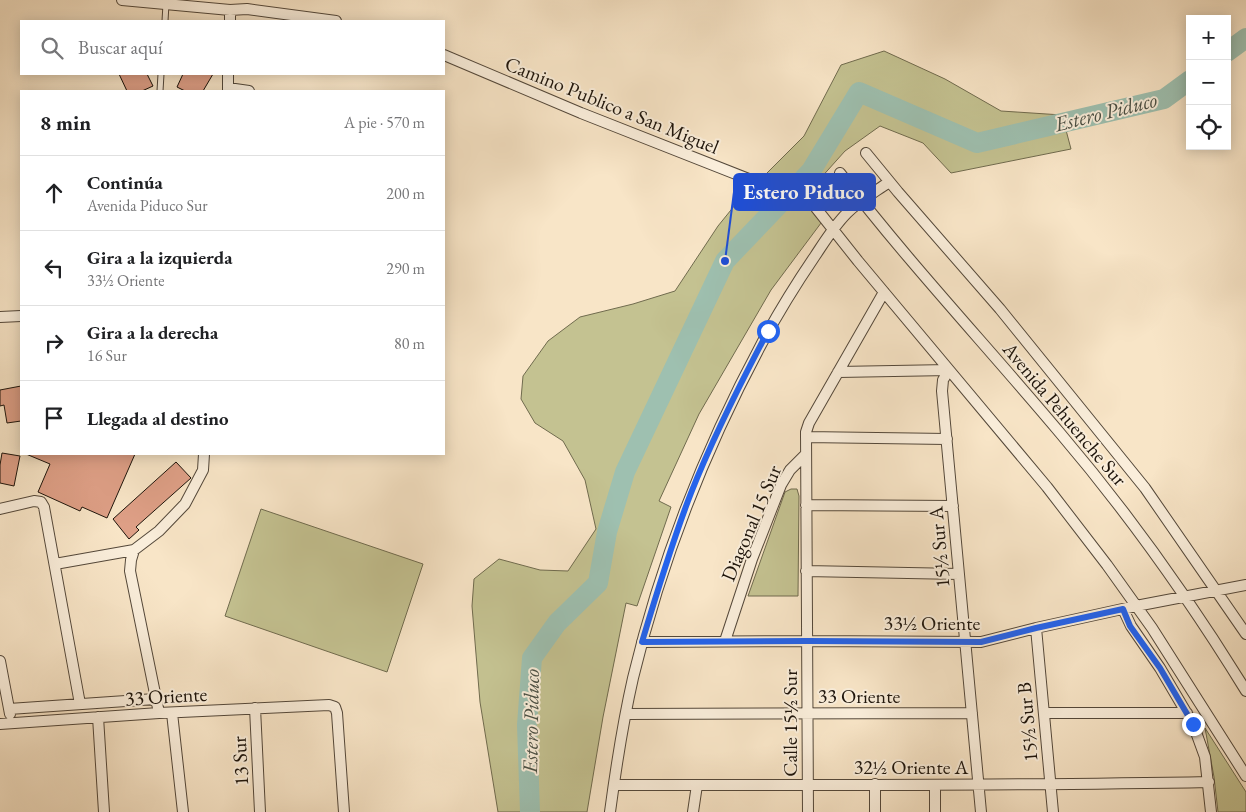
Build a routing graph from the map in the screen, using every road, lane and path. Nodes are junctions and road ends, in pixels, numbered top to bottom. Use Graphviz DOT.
graph roads {
  1 [pos="122,0"];
  2 [pos="166,4"];
  3 [pos="230,10"];
  4 [pos="165,20"];
  5 [pos="230,20"];
  6 [pos="329,20"];
  7 [pos="445,55"];
  8 [pos="161,75"];
  9 [pos="228,75"];
  10 [pos="160,90"];
  11 [pos="228,90"];
  12 [pos="866,153"];
  13 [pos="840,173"];
  14 [pos="889,182"];
  15 [pos="768,186"];
  16 [pos="861,201"];
  17 [pos="816,208"];
  18 [pos="832,229"];
  19 [pos="884,292"];
  20 [pos="20,316"];
  21 [pos="0,317"];
  22 [pos="949,370"];
  23 [pos="838,372"];
  24 [pos="806,437"];
  25 [pos="946,439"];
  26 [pos="806,454"];
  27 [pos="204,455"];
  28 [pos="806,505"];
  29 [pos="953,506"];
  30 [pos="0,509"];
  31 [pos="134,550"];
  32 [pos="55,564"];
  33 [pos="806,571"];
  34 [pos="959,574"];
  35 [pos="1246,585"];
  36 [pos="1216,590"];
  37 [pos="1186,597"];
  38 [pos="1136,606"];
  39 [pos="1123,609"];
  40 [pos="1036,628"];
  41 [pos="1246,634"];
  42 [pos="725,641"];
  43 [pos="807,641"];
  44 [pos="965,641"];
  45 [pos="642,642"];
  46 [pos="0,661"];
  47 [pos="1246,691"];
  48 [pos="155,698"];
  49 [pos="80,704"];
  50 [pos="255,708"];
  51 [pos="9,709"];
  52 [pos="159,713"];
  53 [pos="172,713"];
  54 [pos="972,713"];
  55 [pos="1044,713"];
  56 [pos="1187,713"];
  57 [pos="626,714"];
  58 [pos="807,714"];
  59 [pos="98,717"];
  60 [pos="12,723"];
  61 [pos="0,724"];
  62 [pos="1246,776"];
  63 [pos="1208,782"];
  64 [pos="808,784"];
  65 [pos="875,784"];
  66 [pos="614,785"];
  67 [pos="697,785"];
  68 [pos="935,785"];
  69 [pos="978,785"];
  70 [pos="1051,786"];
  71 [pos="104,812"];
  72 [pos="183,812"];
  73 [pos="260,812"];
  74 [pos="344,812"];
  75 [pos="610,812"];
  76 [pos="693,812"];
  77 [pos="808,812"];
  78 [pos="875,812"];
  79 [pos="935,812"];
  80 [pos="981,812"];
  81 [pos="1053,812"];
  82 [pos="1211,812"];
  1 -- 2 [label="street"];
  2 -- 3 [label="street"];
  2 -- 4 [label="lane"];
  3 -- 5 [label="street"];
  3 -- 6 [label="street"];
  7 -- 15 [label="street, Camino Publico a San Miguel"];
  8 -- 10 [label="lane"];
  9 -- 11 [label="street"];
  12 -- 14 [label="street, Avenida Pehuenche Sur"];
  13 -- 16 [label="street, Avenida Pehuenche Sur"];
  14 -- 16 [label="street"];
  14 -- 36 [label="street, Avenida Pehuenche Sur"];
  16 -- 18 [label="street"];
  16 -- 37 [label="street, Avenida Pehuenche Sur"];
  17 -- 18 [label="street"];
  18 -- 19 [label="street"];
  18 -- 45 [label="street"];
  19 -- 22 [label="street"];
  19 -- 23 [label="street, Diagonal 15 Sur"];
  20 -- 21 [label="street"];
  22 -- 23 [label="street"];
  22 -- 25 [label="street, 15½ Sur A"];
  22 -- 38 [label="street"];
  23 -- 24 [label="street, Diagonal 15 Sur"];
  24 -- 25 [label="street"];
  24 -- 26 [label="street, Diagonal 15 Sur"];
  25 -- 29 [label="street, 15½ Sur A"];
  26 -- 28 [label="street, Calle 15½ Sur"];
  26 -- 42 [label="street, Diagonal 15 Sur"];
  27 -- 31 [label="street"];
  28 -- 29 [label="street"];
  28 -- 33 [label="street, Calle 15½ Sur"];
  29 -- 34 [label="street, 15½ Sur A"];
  30 -- 32 [label="street"];
  31 -- 32 [label="street"];
  31 -- 48 [label="street"];
  32 -- 49 [label="street"];
  33 -- 34 [label="street"];
  33 -- 43 [label="street, Calle 15½ Sur"];
  34 -- 44 [label="street, 15½ Sur A"];
  35 -- 36 [label="street, 33½ Oriente"];
  36 -- 37 [label="street, 33½ Oriente"];
  36 -- 41 [label="street, Avenida Pehuenche Sur"];
  37 -- 38 [label="street, 33½ Oriente"];
  37 -- 47 [label="street, Avenida Pehuenche Sur"];
  38 -- 39 [label="street, 33½ Oriente"];
  38 -- 62 [label="street"];
  39 -- 40 [label="street, 33½ Oriente"];
  39 -- 56 [label="street"];
  40 -- 44 [label="street, 33½ Oriente"];
  40 -- 55 [label="street, 15½ Sur B"];
  42 -- 43 [label="street, 33½ Oriente"];
  42 -- 45 [label="street, 33½ Oriente"];
  43 -- 44 [label="street, 33½ Oriente"];
  43 -- 58 [label="street, Calle 15½ Sur"];
  44 -- 54 [label="street, 15½ Sur A"];
  45 -- 57 [label="street"];
  46 -- 51 [label="street"];
  48 -- 49 [label="street, 33 Oriente"];
  48 -- 52 [label="street"];
  49 -- 51 [label="street, 33 Oriente"];
  50 -- 53 [label="street, 33 Oriente"];
  50 -- 73 [label="street, 13 Sur"];
  50 -- 74 [label="street, 33 Oriente"];
  51 -- 60 [label="street"];
  52 -- 53 [label="street, 33 Oriente"];
  52 -- 59 [label="street, 33 Oriente"];
  53 -- 72 [label="street"];
  54 -- 58 [label="street, 33 Oriente"];
  54 -- 69 [label="street, 15½ Sur A"];
  55 -- 56 [label="street"];
  55 -- 70 [label="street, 15½ Sur B"];
  56 -- 63 [label="street"];
  57 -- 58 [label="street, 33 Oriente"];
  57 -- 66 [label="street"];
  58 -- 64 [label="street, Calle 15½ Sur"];
  59 -- 60 [label="street, 33 Oriente"];
  59 -- 71 [label="street"];
  60 -- 61 [label="street, 33 Oriente"];
  63 -- 70 [label="street, 32½ Oriente A"];
  63 -- 82 [label="street"];
  64 -- 65 [label="street, 32½ Oriente A"];
  64 -- 67 [label="street, 32½ Oriente A"];
  64 -- 77 [label="street, Calle 15½ Sur"];
  65 -- 68 [label="street, 32½ Oriente A"];
  65 -- 78 [label="street"];
  66 -- 67 [label="street, 32½ Oriente A"];
  66 -- 75 [label="street"];
  67 -- 76 [label="street"];
  68 -- 69 [label="street, 32½ Oriente A"];
  68 -- 79 [label="street"];
  69 -- 70 [label="street, 32½ Oriente A"];
  69 -- 80 [label="street, 15½ Sur A"];
  70 -- 81 [label="street, 15½ Sur B"];
}
